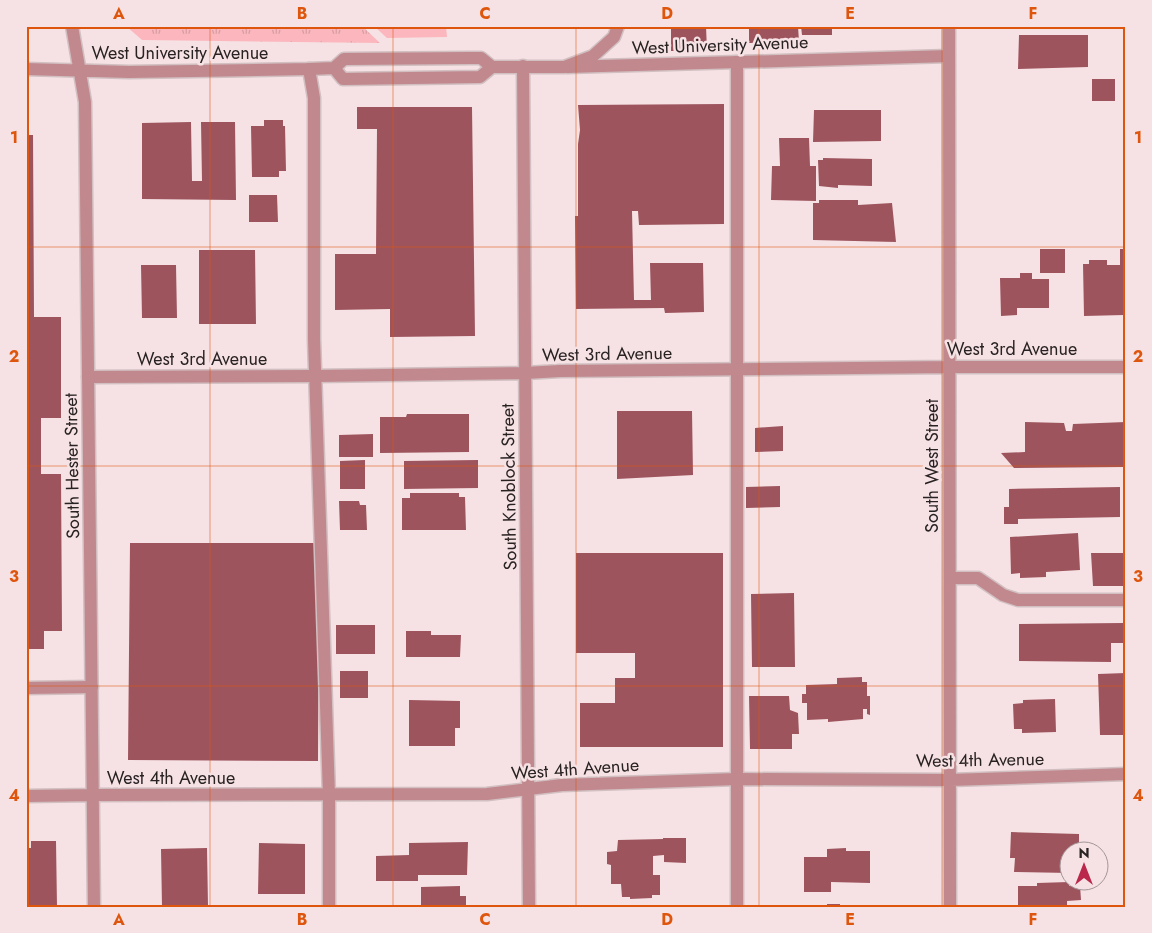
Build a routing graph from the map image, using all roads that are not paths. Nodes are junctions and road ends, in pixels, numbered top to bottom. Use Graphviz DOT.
graph roads {
  1 [pos="72,26"];
  2 [pos="618,26"];
  3 [pos="948,26"];
  4 [pos="949,56"];
  5 [pos="737,62"];
  6 [pos="523,66"];
  7 [pos="492,67"];
  8 [pos="564,67"];
  9 [pos="334,68"];
  10 [pos="26,69"];
  11 [pos="309,69"];
  12 [pos="79,70"];
  13 [pos="950,367"];
  14 [pos="1126,367"];
  15 [pos="737,369"];
  16 [pos="525,373"];
  17 [pos="315,376"];
  18 [pos="88,377"];
  19 [pos="950,578"];
  20 [pos="1126,600"];
  21 [pos="92,686"];
  22 [pos="26,688"];
  23 [pos="1126,774"];
  24 [pos="737,779"];
  25 [pos="950,780"];
  26 [pos="529,788"];
  27 [pos="93,795"];
  28 [pos="26,796"];
  29 [pos="329,796"];
  30 [pos="94,907"];
  31 [pos="329,907"];
  32 [pos="529,907"];
  33 [pos="737,907"];
  34 [pos="950,907"];
  1 -- 12 [label="street, South Hester Street"];
  2 -- 8 [label="street"];
  3 -- 4 [label="street, South West Street"];
  4 -- 5 [label="street, West University Avenue"];
  4 -- 13 [label="street, South West Street"];
  5 -- 8 [label="street, West University Avenue"];
  5 -- 15 [label="street"];
  6 -- 7 [label="street, West University Avenue"];
  6 -- 8 [label="street, West University Avenue"];
  6 -- 16 [label="street, South Knoblock Street"];
  7 -- 9 [label="street, West University Avenue"];
  7 -- 9 [label="street, West University Avenue"];
  9 -- 11 [label="street, West University Avenue"];
  10 -- 12 [label="street, West University Avenue"];
  11 -- 12 [label="street, West University Avenue"];
  11 -- 17 [label="street"];
  12 -- 18 [label="street, South Hester Street"];
  13 -- 14 [label="street, West 3rd Avenue"];
  13 -- 15 [label="street, West 3rd Avenue"];
  13 -- 19 [label="street, South West Street"];
  15 -- 16 [label="street, West 3rd Avenue"];
  15 -- 24 [label="street"];
  16 -- 17 [label="street, West 3rd Avenue"];
  16 -- 26 [label="street, South Knoblock Street"];
  17 -- 18 [label="street, West 3rd Avenue"];
  17 -- 29 [label="street"];
  18 -- 21 [label="street, South Hester Street"];
  19 -- 20 [label="street"];
  19 -- 25 [label="street, South West Street"];
  21 -- 22 [label="street"];
  21 -- 27 [label="street, South Hester Street"];
  23 -- 25 [label="street, West 4th Avenue"];
  24 -- 25 [label="street, West 4th Avenue"];
  24 -- 26 [label="street, West 4th Avenue"];
  24 -- 33 [label="street"];
  25 -- 34 [label="street, South West Street"];
  26 -- 29 [label="street, West 4th Avenue"];
  26 -- 32 [label="street, South Knoblock Street"];
  27 -- 28 [label="street, West 4th Avenue"];
  27 -- 29 [label="street, West 4th Avenue"];
  27 -- 30 [label="street, South Hester Street"];
  29 -- 31 [label="street"];
}
